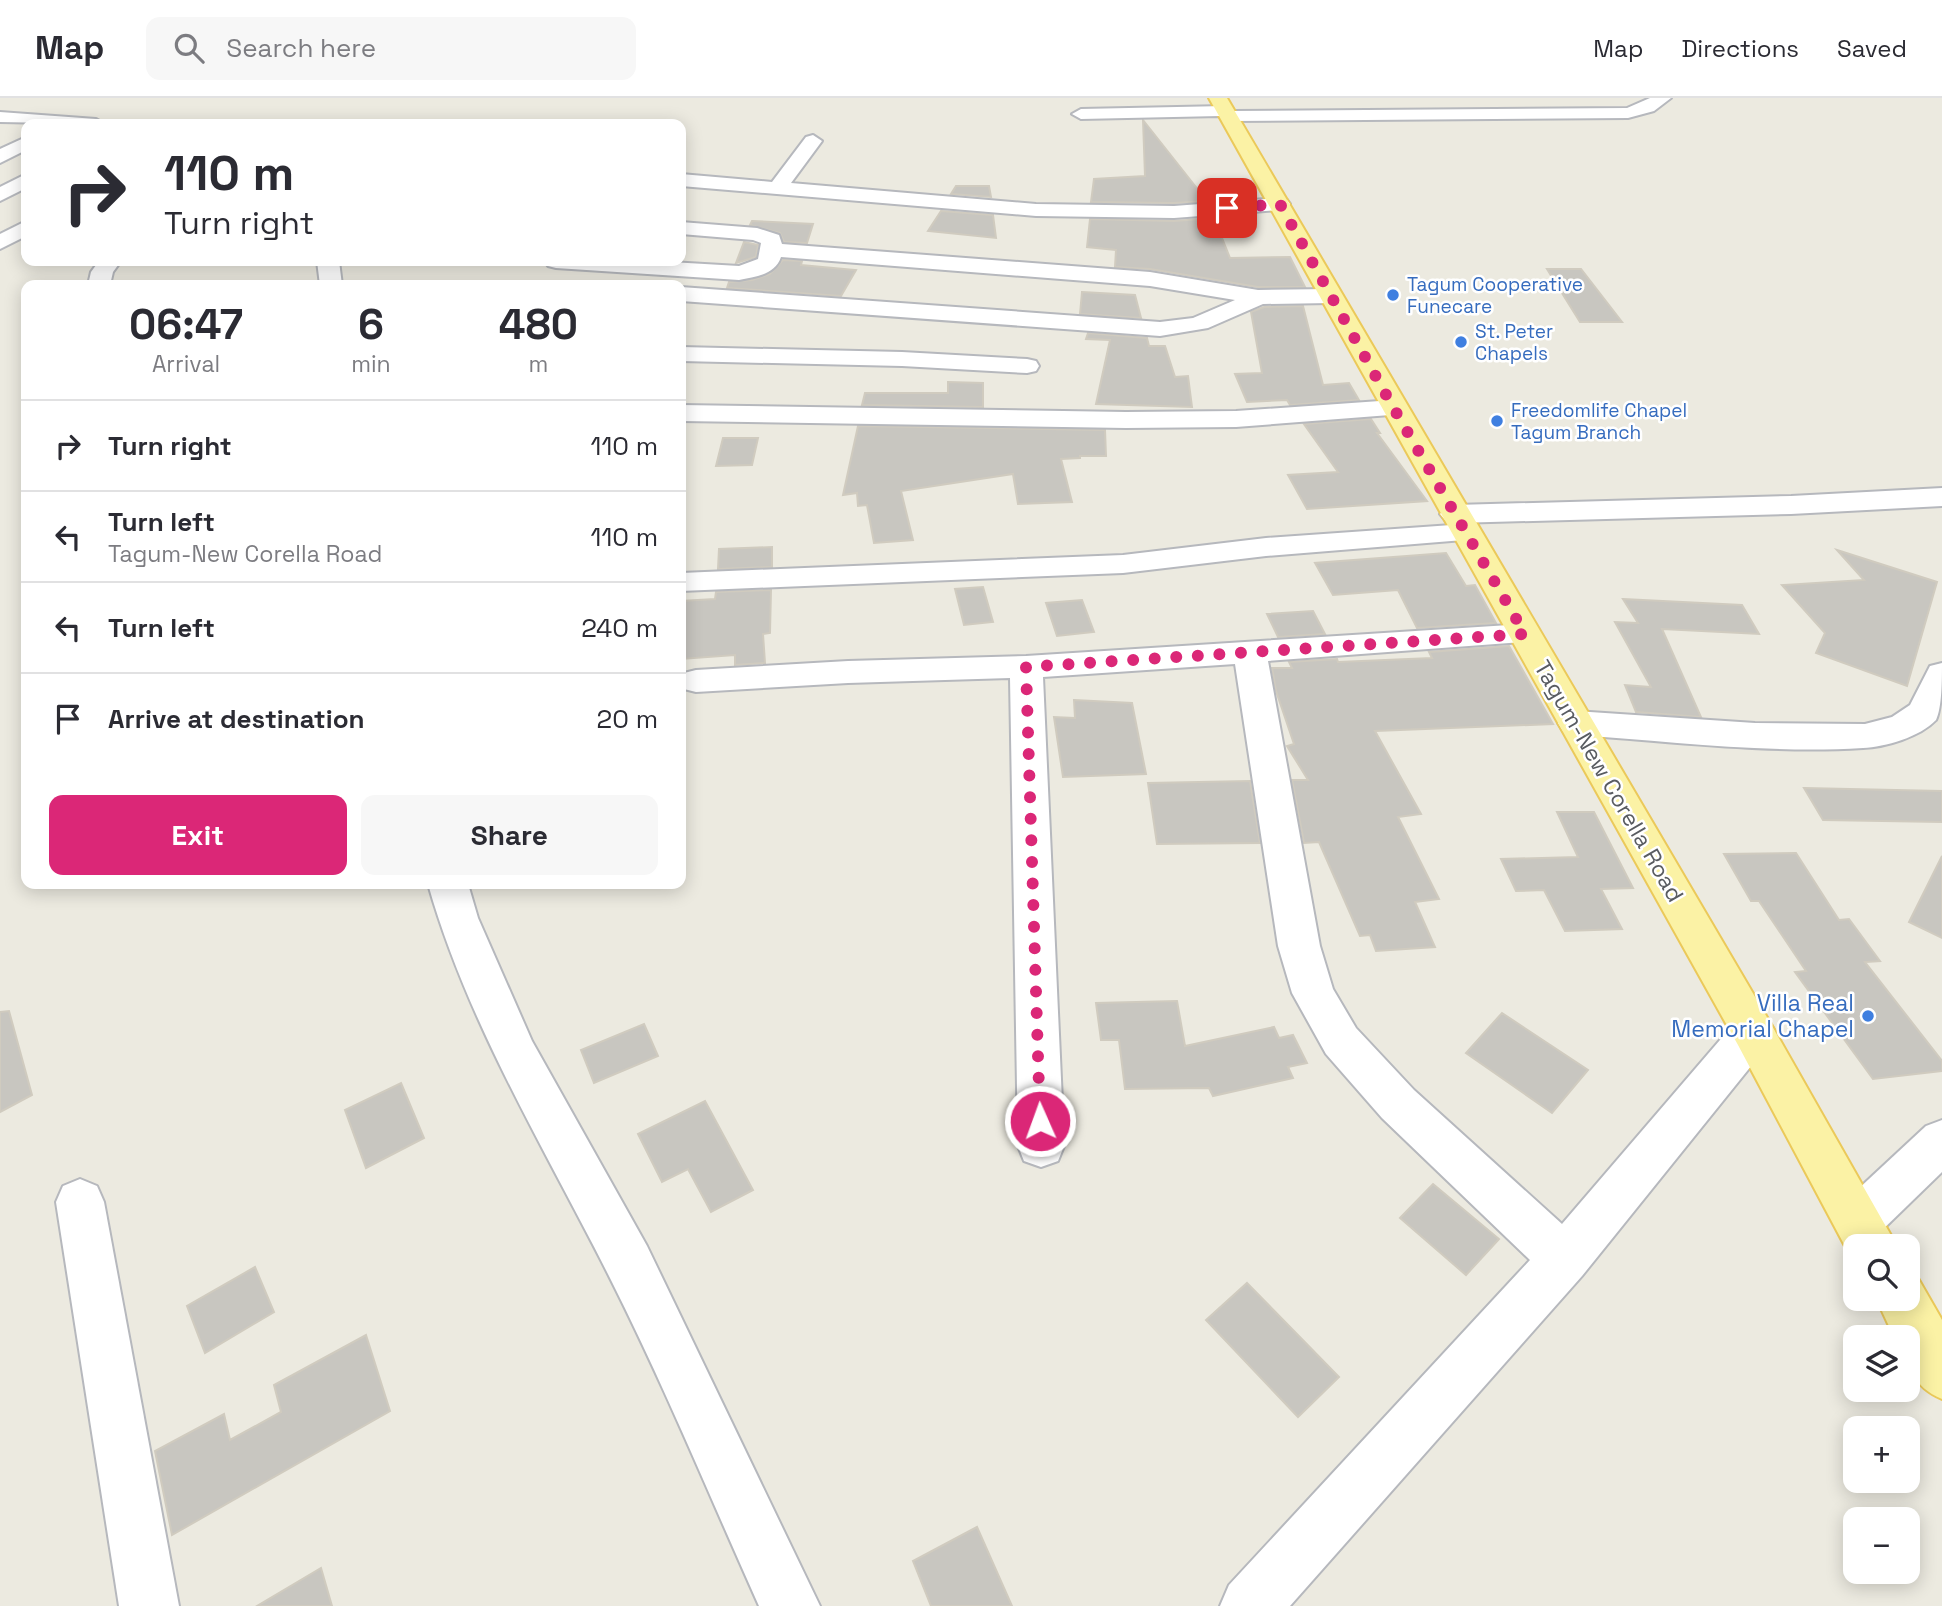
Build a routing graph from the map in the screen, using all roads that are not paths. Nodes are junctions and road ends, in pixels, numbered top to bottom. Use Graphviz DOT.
graph roads {
  1 [pos="1662,98"];
  2 [pos="36,103"];
  3 [pos="1224,109"];
  4 [pos="1081,114"];
  5 [pos="2,118"];
  6 [pos="21,119"];
  7 [pos="813,141"];
  8 [pos="21,146"];
  9 [pos="0,157"];
  10 [pos="686,180"];
  11 [pos="21,183"];
  12 [pos="777,189"];
  13 [pos="0,195"];
  14 [pos="1280,204"];
  15 [pos="686,228"];
  16 [pos="21,230"];
  17 [pos="0,243"];
  18 [pos="772,250"];
  19 [pos="632,266"];
  20 [pos="686,294"];
  21 [pos="1331,296"];
  22 [pos="1258,297"];
  23 [pos="686,354"];
  24 [pos="902,359"];
  25 [pos="1027,366"];
  26 [pos="1394,408"];
  27 [pos="686,413"];
  28 [pos="904,415"];
  29 [pos="1942,497"];
  30 [pos="1461,524"];
  31 [pos="686,582"];
  32 [pos="1525,634"];
  33 [pos="1250,653"];
  34 [pos="1026,667"];
  35 [pos="1942,674"];
  36 [pos="696,681"];
  37 [pos="1575,723"];
  38 [pos="449,889"];
  39 [pos="1753,1032"];
  40 [pos="1942,1141"];
  41 [pos="1041,1146"];
  42 [pos="80,1202"];
  43 [pos="1865,1234"];
  44 [pos="1564,1259"];
  45 [pos="1908,1311"];
  46 [pos="1942,1373"];
  47 [pos="149,1606"];
  48 [pos="790,1606"];
  49 [pos="1250,1606"];
  1 -- 3 [label="street"];
  2 -- 5 [label="street"];
  3 -- 4 [label="street"];
  3 -- 14 [label="main road, Tagum-New Corella Road"];
  5 -- 6 [label="street"];
  7 -- 12 [label="street"];
  8 -- 9 [label="street"];
  10 -- 12 [label="street"];
  11 -- 13 [label="street"];
  12 -- 14 [label="street"];
  14 -- 21 [label="main road, Tagum-New Corella Road"];
  15 -- 18 [label="street"];
  16 -- 17 [label="street"];
  18 -- 19 [label="street"];
  18 -- 22 [label="street"];
  20 -- 22 [label="street"];
  21 -- 22 [label="street"];
  21 -- 26 [label="main road, Tagum-New Corella Road"];
  23 -- 24 [label="street"];
  24 -- 25 [label="street"];
  24 -- 28 [label="street"];
  26 -- 28 [label="street"];
  26 -- 30 [label="main road, Tagum-New Corella Road"];
  27 -- 28 [label="street"];
  29 -- 30 [label="street"];
  30 -- 31 [label="street"];
  30 -- 32 [label="main road, Tagum-New Corella Road"];
  32 -- 33 [label="street"];
  32 -- 37 [label="main road, Tagum-New Corella Road"];
  33 -- 34 [label="street"];
  33 -- 44 [label="street"];
  34 -- 36 [label="street"];
  34 -- 41 [label="street"];
  35 -- 37 [label="street"];
  37 -- 39 [label="main road, Tagum-New Corella Road"];
  38 -- 48 [label="street"];
  39 -- 43 [label="main road, Tagum-New Corella Road"];
  39 -- 44 [label="street"];
  40 -- 43 [label="street"];
  42 -- 47 [label="street"];
  44 -- 49 [label="street"];
  45 -- 46 [label="main road"];
}
